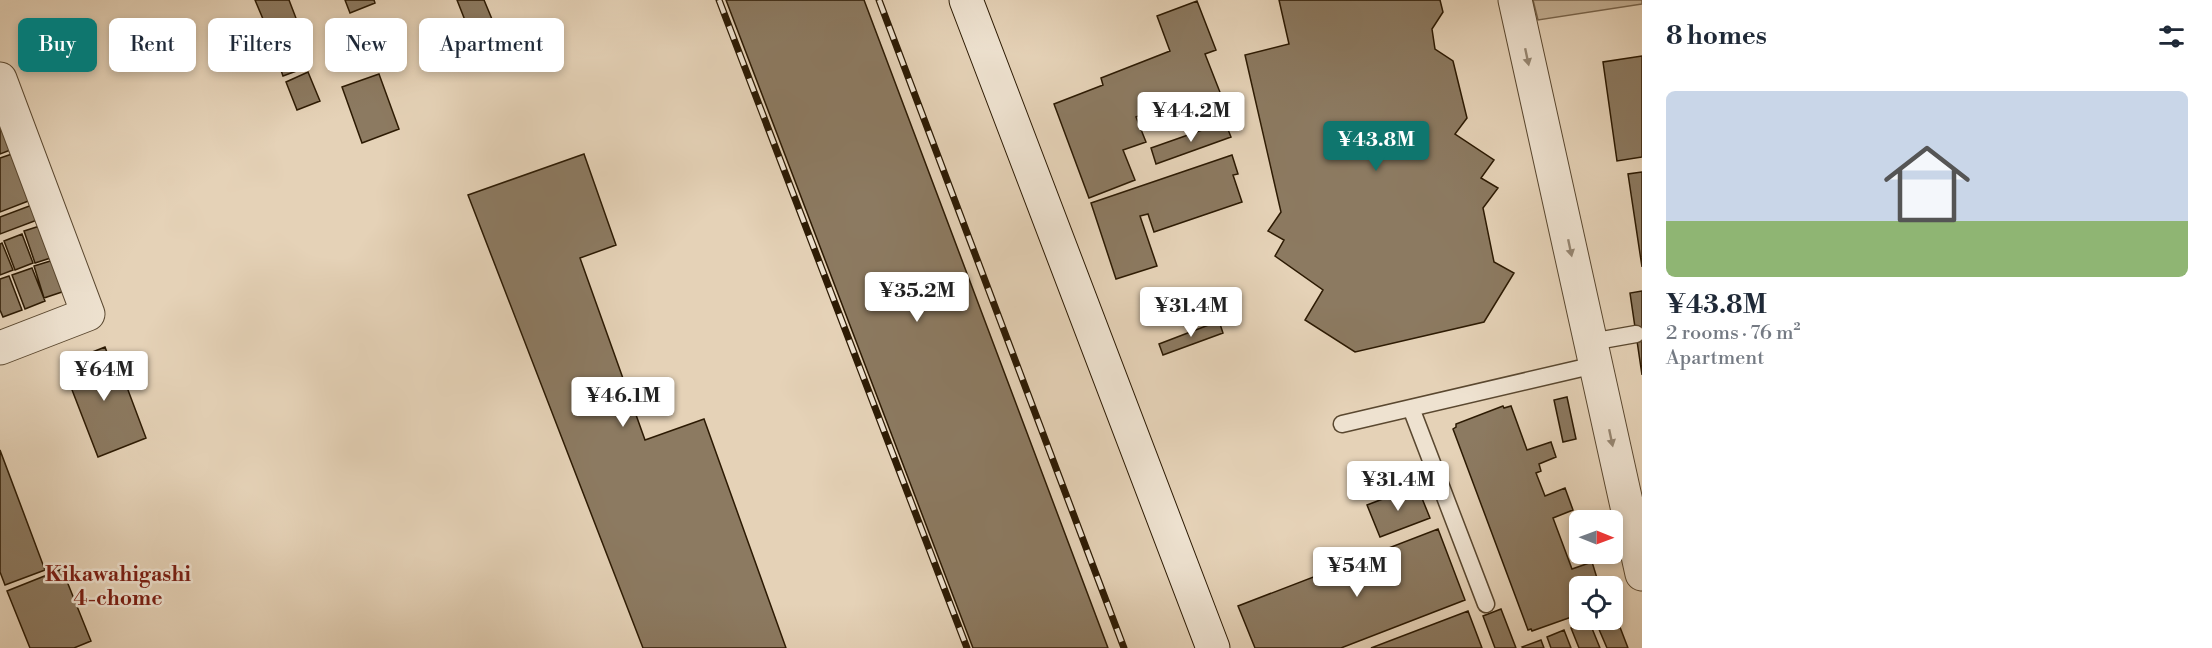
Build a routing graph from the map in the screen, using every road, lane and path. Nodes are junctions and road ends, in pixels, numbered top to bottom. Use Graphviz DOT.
graph roads {
  1 [pos="966,0"];
  2 [pos="1515,0"];
  3 [pos="0,79"];
  4 [pos="1636,334"];
  5 [pos="0,348"];
  6 [pos="1593,354"];
  7 [pos="1411,408"];
  8 [pos="1342,424"];
  9 [pos="1640,554"];
  10 [pos="1486,604"];
  11 [pos="1214,648"];
  1 -- 11 [label="street"];
  2 -- 6 [label="street, one-way"];
  3 -- 5 [label="street"];
  4 -- 6 [label="lane"];
  6 -- 7 [label="lane"];
  6 -- 9 [label="street, one-way"];
  7 -- 8 [label="lane"];
  7 -- 10 [label="lane"];
}
